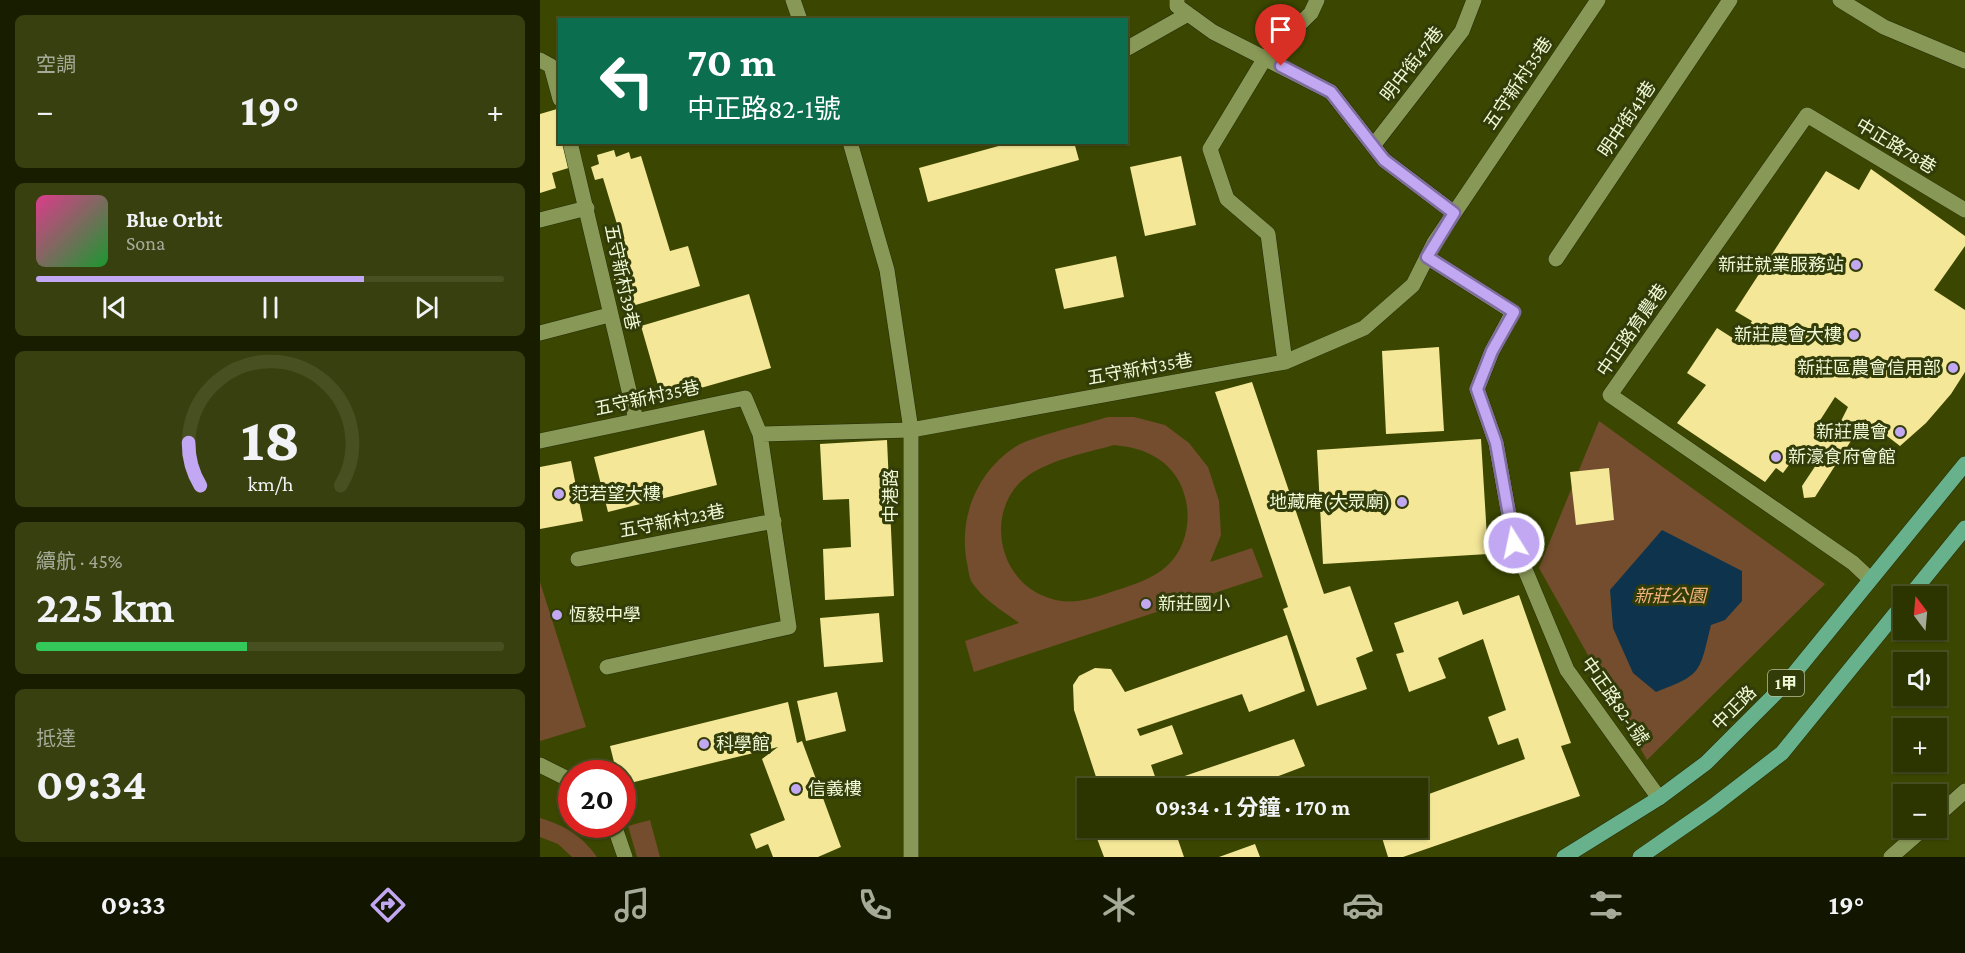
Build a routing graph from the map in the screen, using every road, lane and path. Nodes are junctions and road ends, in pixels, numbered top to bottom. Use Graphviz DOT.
graph roads {
  1 [pos="792,0"];
  2 [pos="1176,0"];
  3 [pos="1317,0"];
  4 [pos="1474,0"];
  5 [pos="1598,0"];
  6 [pos="1730,0"];
  7 [pos="1840,0"];
  8 [pos="1188,14"];
  9 [pos="799,18"];
  10 [pos="1128,49"];
  11 [pos="1265,58"];
  12 [pos="540,60"];
  13 [pos="1965,61"];
  14 [pos="558,92"];
  15 [pos="1807,115"];
  16 [pos="571,144"];
  17 [pos="855,144"];
  18 [pos="1373,146"];
  19 [pos="587,208"];
  20 [pos="1965,210"];
  21 [pos="1454,213"];
  22 [pos="540,220"];
  23 [pos="1427,257"];
  24 [pos="1556,259"];
  25 [pos="609,315"];
  26 [pos="540,333"];
  27 [pos="1285,362"];
  28 [pos="636,420"];
  29 [pos="911,430"];
  30 [pos="760,434"];
  31 [pos="540,441"];
  32 [pos="1965,464"];
  33 [pos="774,521"];
  34 [pos="1965,528"];
  35 [pos="578,560"];
  36 [pos="1870,579"];
  37 [pos="1918,586"];
  38 [pos="1893,617"];
  39 [pos="607,667"];
  40 [pos="540,765"];
  41 [pos="558,774"];
  42 [pos="1965,791"];
  43 [pos="1659,798"];
  44 [pos="1947,807"];
  45 [pos="618,838"];
  46 [pos="1913,838"];
  47 [pos="625,857"];
  48 [pos="911,857"];
  49 [pos="1564,857"];
  50 [pos="1640,857"];
  51 [pos="1891,857"];
  1 -- 9 [label="street"];
  2 -- 8 [label="street"];
  3 -- 11 [label="street"];
  4 -- 18 [label="street, 明中街47巷"];
  5 -- 21 [label="street, 五守新村35巷"];
  6 -- 24 [label="street, 明中街41巷"];
  7 -- 13 [label="street"];
  8 -- 10 [label="street"];
  8 -- 11 [label="street"];
  11 -- 18 [label="street"];
  11 -- 27 [label="street"];
  12 -- 14 [label="street"];
  15 -- 20 [label="street, 中正路78巷"];
  15 -- 36 [label="street, 中正路育農巷"];
  16 -- 19 [label="street, 五守新村39巷"];
  17 -- 29 [label="street, 中港路"];
  18 -- 21 [label="street"];
  19 -- 22 [label="street"];
  19 -- 25 [label="street, 五守新村39巷"];
  21 -- 23 [label="street, 五守新村35巷"];
  23 -- 27 [label="street, 五守新村35巷"];
  23 -- 43 [label="street, 中正路82-1號"];
  25 -- 26 [label="street"];
  25 -- 28 [label="street, 五守新村39巷"];
  27 -- 29 [label="street, 五守新村35巷"];
  28 -- 30 [label="street, 五守新村35巷"];
  28 -- 31 [label="street, 五守新村35巷"];
  29 -- 30 [label="street, 五守新村35巷"];
  29 -- 48 [label="street, 中港路"];
  30 -- 33 [label="street"];
  32 -- 36 [label="main road, 中正路 / 1甲"];
  33 -- 35 [label="street, 五守新村23巷"];
  33 -- 39 [label="street"];
  34 -- 37 [label="main road"];
  36 -- 43 [label="main road, 中正路 / 1甲"];
  38 -- 50 [label="main road, 1甲"];
  40 -- 41 [label="street"];
  42 -- 44 [label="street"];
  43 -- 49 [label="main road, 中正路 / 1甲"];
  45 -- 47 [label="street"];
  46 -- 51 [label="street"];
}
